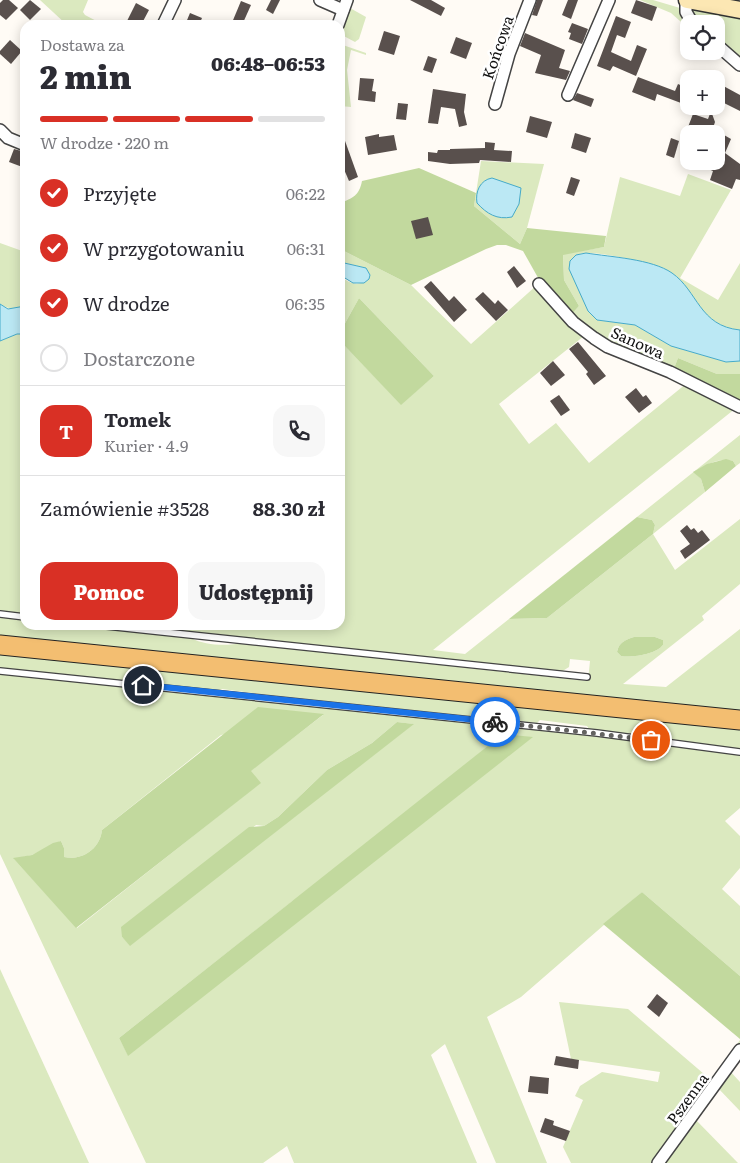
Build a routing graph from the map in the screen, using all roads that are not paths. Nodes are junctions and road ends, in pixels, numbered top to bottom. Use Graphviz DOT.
graph roads {
  1 [pos="174,0"];
  2 [pos="320,0"];
  3 [pos="530,0"];
  4 [pos="609,0"];
  5 [pos="686,0"];
  6 [pos="345,5"];
  7 [pos="740,10"];
  8 [pos="688,15"];
  9 [pos="165,20"];
  10 [pos="340,20"];
  11 [pos="725,52"];
  12 [pos="740,65"];
  13 [pos="568,95"];
  14 [pos="495,104"];
  15 [pos="0,130"];
  16 [pos="20,143"];
  17 [pos="539,284"];
  18 [pos="740,407"];
  19 [pos="0,614"];
  20 [pos="20,616"];
  21 [pos="144,630"];
  22 [pos="0,645"];
  23 [pos="0,671"];
  24 [pos="587,677"];
  25 [pos="740,720"];
  26 [pos="740,752"];
  27 [pos="740,1050"];
  28 [pos="658,1163"];
  1 -- 9 [label="street"];
  2 -- 6 [label="street"];
  3 -- 14 [label="street, Końcowa"];
  4 -- 13 [label="street"];
  5 -- 7 [label="street"];
  5 -- 8 [label="street"];
  6 -- 10 [label="street"];
  11 -- 12 [label="street"];
  15 -- 16 [label="street"];
  17 -- 18 [label="street, Sanowa"];
  19 -- 20 [label="lane"];
  21 -- 24 [label="lane"];
  22 -- 25 [label="main road"];
  23 -- 26 [label="lane"];
  27 -- 28 [label="street, Pszenna"];
}
